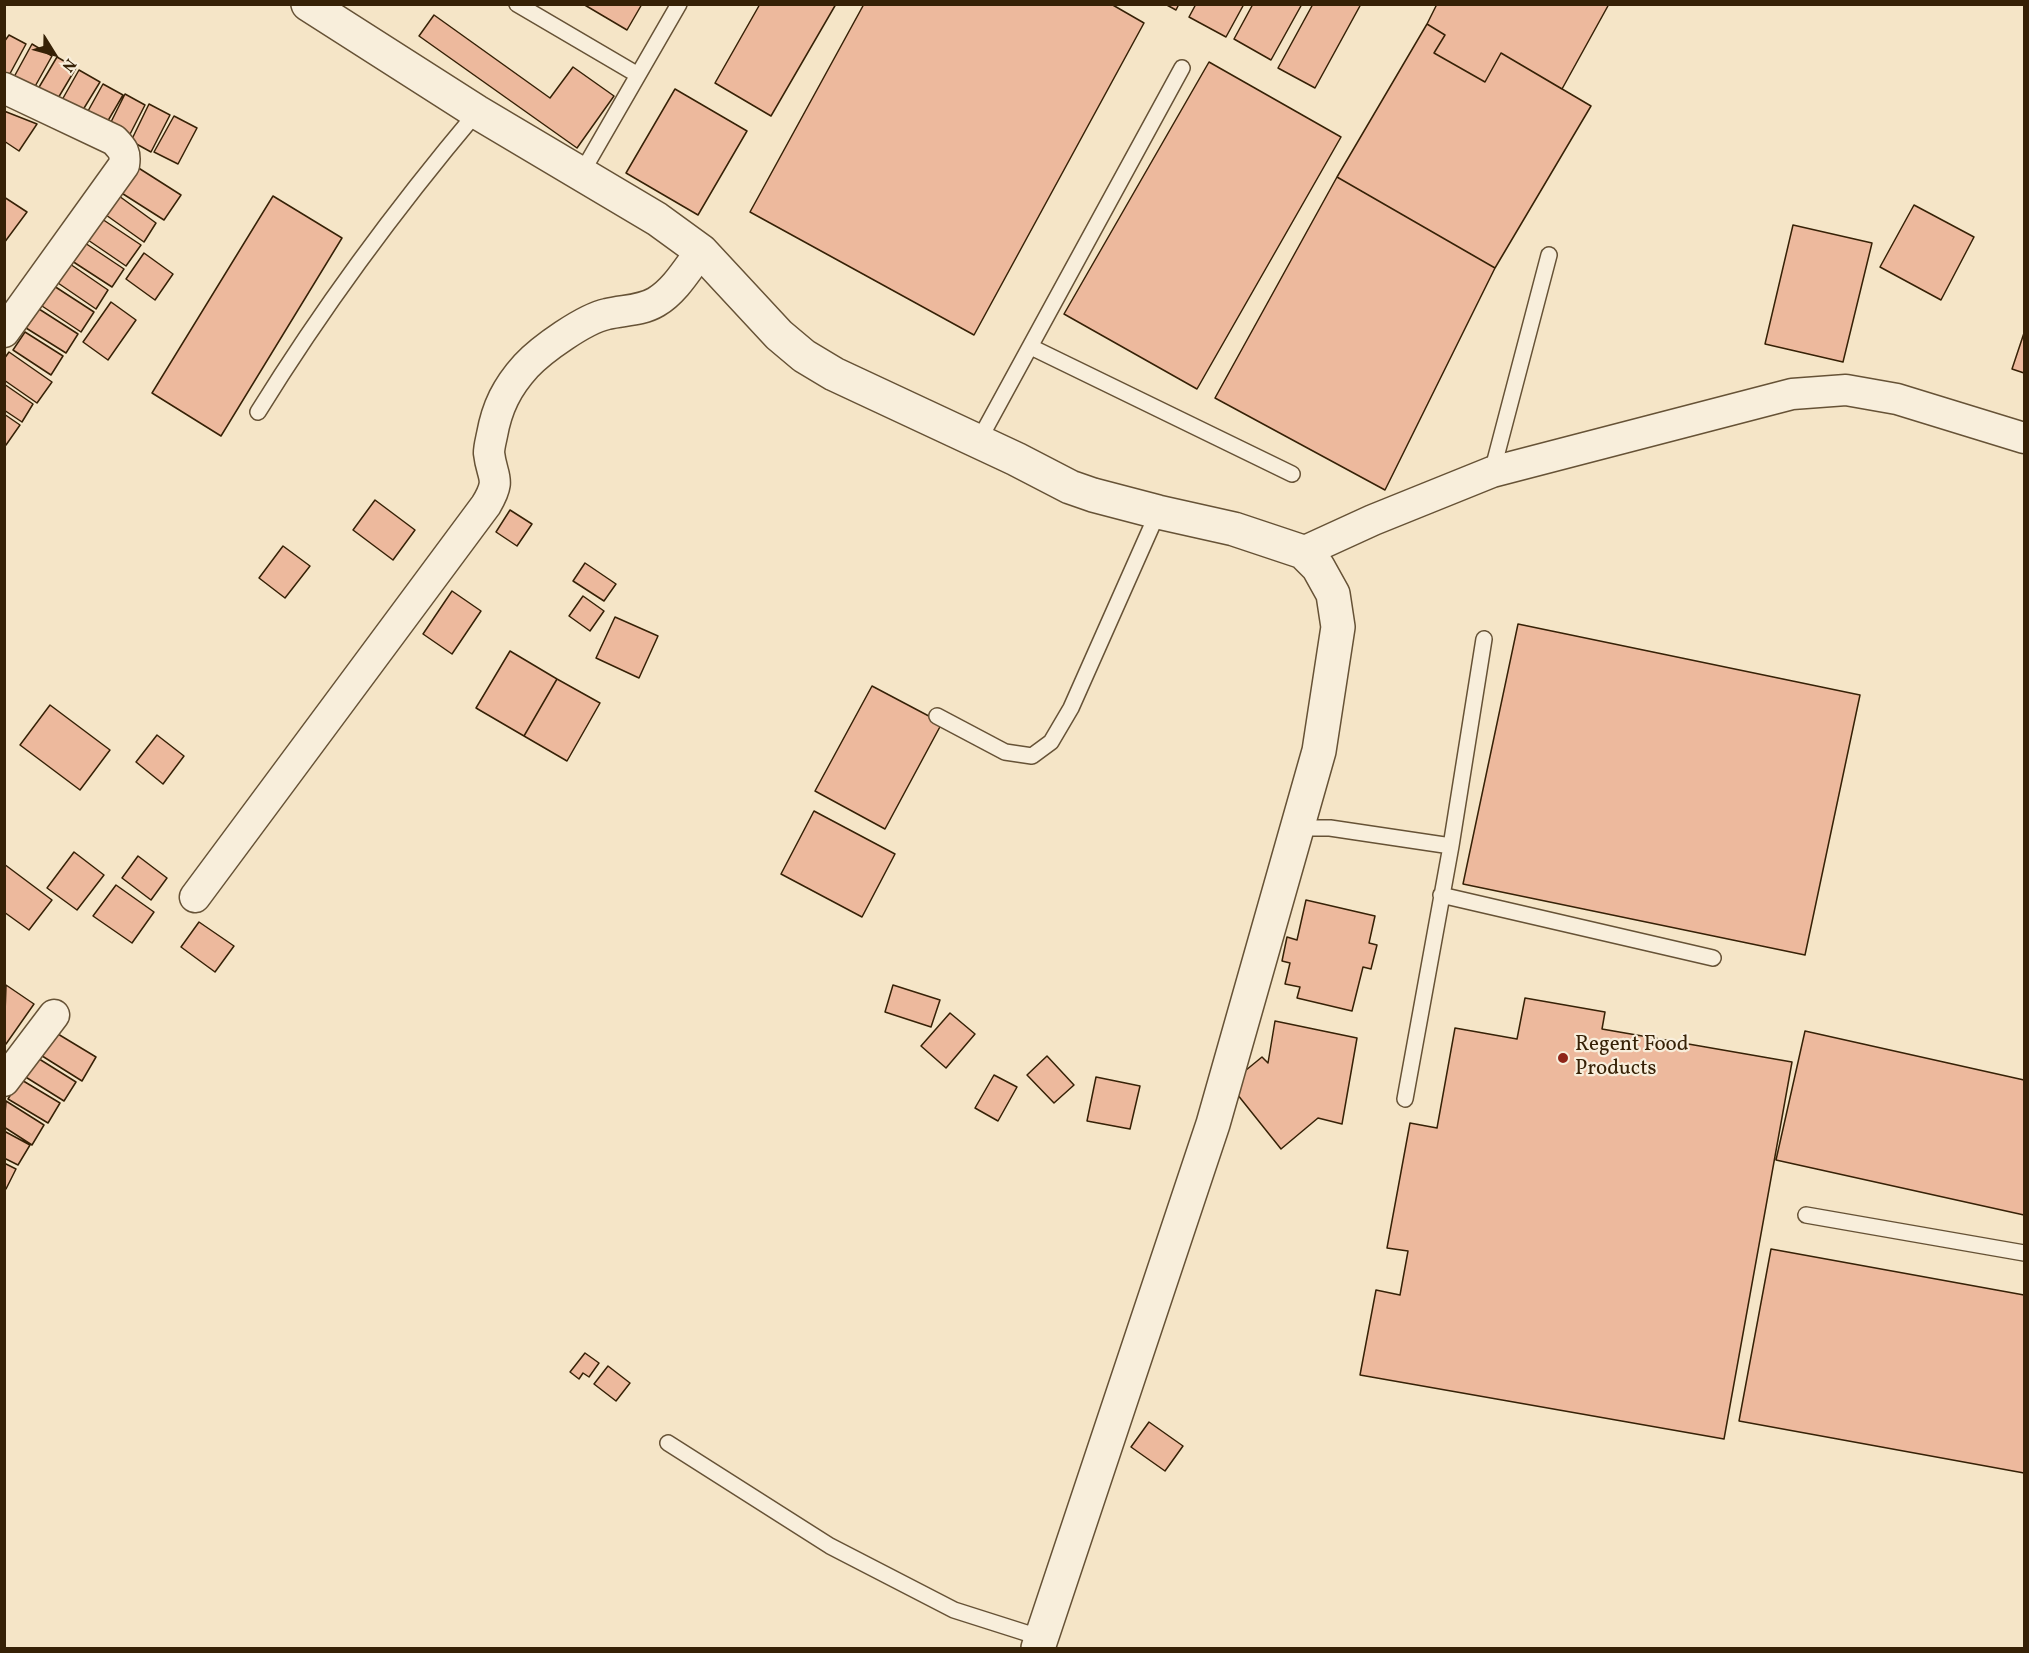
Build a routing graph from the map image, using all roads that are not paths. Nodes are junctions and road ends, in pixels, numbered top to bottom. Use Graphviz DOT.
graph roads {
  1 [pos="308,4"];
  2 [pos="517,4"];
  3 [pos="679,4"];
  4 [pos="1182,68"];
  5 [pos="638,75"];
  6 [pos="4,88"];
  7 [pos="477,112"];
  8 [pos="581,174"];
  9 [pos="701,251"];
  10 [pos="1550,255"];
  11 [pos="4,332"];
  12 [pos="1031,347"];
  13 [pos="258,412"];
  14 [pos="2025,438"];
  15 [pos="978,442"];
  16 [pos="1492,472"];
  17 [pos="1292,474"];
  18 [pos="1158,512"];
  19 [pos="1303,552"];
  20 [pos="1484,639"];
  21 [pos="937,716"];
  22 [pos="1296,828"];
  23 [pos="1451,846"];
  24 [pos="1441,895"];
  25 [pos="195,897"];
  26 [pos="1713,958"];
  27 [pos="54,1015"];
  28 [pos="9,1064"];
  29 [pos="1405,1100"];
  30 [pos="1806,1215"];
  31 [pos="2025,1253"];
  32 [pos="668,1443"];
  33 [pos="1040,1643"];
  1 -- 7 [label="street"];
  2 -- 5 [label="lane"];
  3 -- 5 [label="lane"];
  4 -- 12 [label="lane"];
  5 -- 8 [label="lane"];
  6 -- 11 [label="street"];
  7 -- 8 [label="street"];
  7 -- 13 [label="lane"];
  8 -- 9 [label="street"];
  9 -- 15 [label="street"];
  9 -- 25 [label="street"];
  10 -- 16 [label="lane"];
  12 -- 15 [label="lane"];
  12 -- 17 [label="lane"];
  14 -- 16 [label="street"];
  15 -- 18 [label="street"];
  16 -- 19 [label="street"];
  18 -- 19 [label="street"];
  18 -- 21 [label="lane"];
  19 -- 22 [label="street"];
  20 -- 23 [label="lane"];
  22 -- 23 [label="lane"];
  22 -- 33 [label="street"];
  23 -- 24 [label="lane"];
  24 -- 26 [label="lane"];
  24 -- 29 [label="lane"];
  27 -- 28 [label="street"];
  30 -- 31 [label="lane"];
  32 -- 33 [label="lane"];
}
